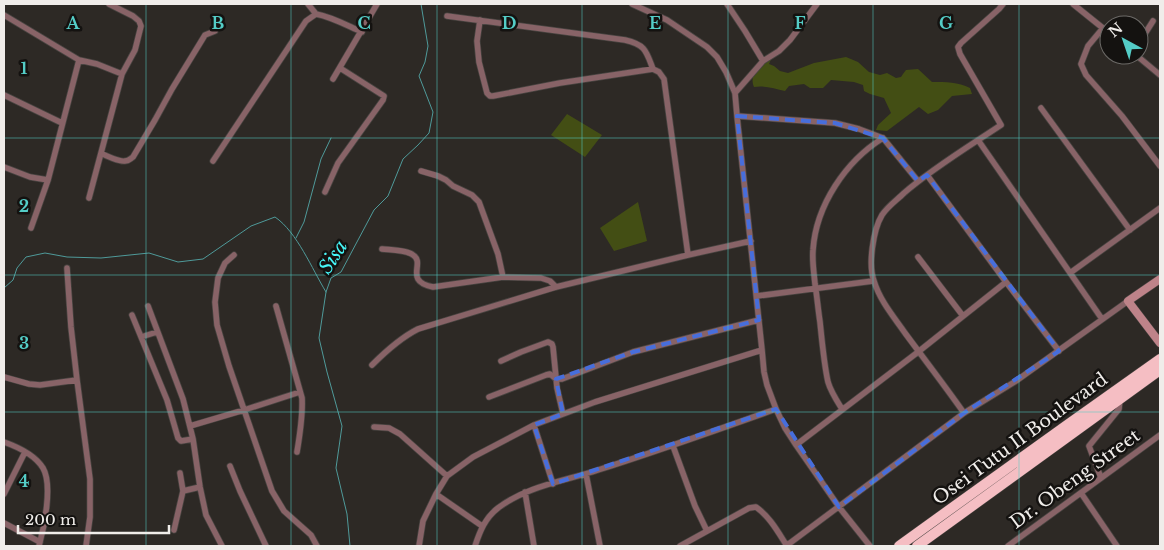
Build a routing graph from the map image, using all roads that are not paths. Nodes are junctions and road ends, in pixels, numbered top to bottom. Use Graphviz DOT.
graph roads {
  1 [pos="109,4"];
  2 [pos="308,4"];
  3 [pos="377,4"];
  4 [pos="632,4"];
  5 [pos="727,4"];
  6 [pos="817,4"];
  7 [pos="1003,4"];
  8 [pos="1074,4"];
  9 [pos="4,14"];
  10 [pos="316,14"];
  11 [pos="447,16"];
  12 [pos="480,20"];
  13 [pos="1153,21"];
  14 [pos="1099,25"];
  15 [pos="1149,27"];
  16 [pos="215,31"];
  17 [pos="362,32"];
  18 [pos="1099,33"];
  19 [pos="79,60"];
  20 [pos="762,61"];
  21 [pos="1148,65"];
  22 [pos="340,68"];
  23 [pos="653,69"];
  24 [pos="122,74"];
  25 [pos="1160,75"];
  26 [pos="333,79"];
  27 [pos="735,93"];
  28 [pos="4,95"];
  29 [pos="1041,108"];
  30 [pos="737,116"];
  31 [pos="62,122"];
  32 [pos="883,138"];
  33 [pos="978,140"];
  34 [pos="101,153"];
  35 [pos="213,161"];
  36 [pos="1160,166"];
  37 [pos="4,167"];
  38 [pos="421,171"];
  39 [pos="927,175"];
  40 [pos="48,180"];
  41 [pos="918,181"];
  42 [pos="325,192"];
  43 [pos="89,198"];
  44 [pos="1160,208"];
  45 [pos="31,228"];
  46 [pos="1130,230"];
  47 [pos="751,241"];
  48 [pos="382,249"];
  49 [pos="234,254"];
  50 [pos="688,255"];
  51 [pos="918,257"];
  52 [pos="67,268"];
  53 [pos="1070,273"];
  54 [pos="503,277"];
  55 [pos="1160,278"];
  56 [pos="873,281"];
  57 [pos="1006,282"];
  58 [pos="556,287"];
  59 [pos="816,288"];
  60 [pos="757,296"];
  61 [pos="1128,301"];
  62 [pos="148,306"];
  63 [pos="276,306"];
  64 [pos="132,315"];
  65 [pos="963,316"];
  66 [pos="1102,319"];
  67 [pos="759,320"];
  68 [pos="157,332"];
  69 [pos="1157,334"];
  70 [pos="141,337"];
  71 [pos="1160,343"];
  72 [pos="762,350"];
  73 [pos="1059,351"];
  74 [pos="918,352"];
  75 [pos="1160,359"];
  76 [pos="501,361"];
  77 [pos="372,365"];
  78 [pos="1160,370"];
  79 [pos="4,377"];
  80 [pos="556,379"];
  81 [pos="77,380"];
  82 [pos="300,392"];
  83 [pos="489,397"];
  84 [pos="1120,399"];
  85 [pos="842,409"];
  86 [pos="244,410"];
  87 [pos="776,410"];
  88 [pos="964,413"];
  89 [pos="563,414"];
  90 [pos="534,425"];
  91 [pos="190,426"];
  92 [pos="374,427"];
  93 [pos="1160,435"];
  94 [pos="193,439"];
  95 [pos="4,442"];
  96 [pos="796,445"];
  97 [pos="673,446"];
  98 [pos="25,452"];
  99 [pos="297,452"];
  100 [pos="230,466"];
  101 [pos="180,473"];
  102 [pos="586,474"];
  103 [pos="447,476"];
  104 [pos="1101,478"];
  105 [pos="553,484"];
  106 [pos="200,487"];
  107 [pos="183,491"];
  108 [pos="526,492"];
  109 [pos="1081,493"];
  110 [pos="4,494"];
  111 [pos="436,494"];
  112 [pos="839,507"];
  113 [pos="4,523"];
  114 [pos="482,526"];
  115 [pos="174,530"];
  116 [pos="707,531"];
  117 [pos="40,544"];
  118 [pos="86,546"];
  119 [pos="222,546"];
  120 [pos="266,546"];
  121 [pos="316,546"];
  122 [pos="419,546"];
  123 [pos="475,546"];
  124 [pos="534,546"];
  125 [pos="600,546"];
  126 [pos="680,546"];
  127 [pos="787,546"];
  128 [pos="870,546"];
  129 [pos="899,546"];
  130 [pos="917,546"];
  131 [pos="1008,546"];
  132 [pos="1117,546"];
  1 -- 24 [label="street"];
  2 -- 10 [label="street"];
  3 -- 17 [label="street"];
  4 -- 27 [label="street"];
  5 -- 20 [label="street"];
  6 -- 20 [label="street"];
  7 -- 33 [label="street"];
  8 -- 14 [label="street"];
  9 -- 19 [label="street"];
  10 -- 17 [label="street"];
  10 -- 35 [label="street"];
  11 -- 12 [label="street"];
  12 -- 23 [label="street"];
  12 -- 23 [label="street"];
  13 -- 15 [label="street"];
  16 -- 34 [label="street"];
  17 -- 22 [label="street"];
  18 -- 36 [label="street"];
  19 -- 24 [label="street"];
  19 -- 31 [label="street"];
  20 -- 27 [label="street"];
  21 -- 25 [label="street"];
  22 -- 26 [label="street"];
  22 -- 42 [label="street"];
  23 -- 50 [label="street"];
  24 -- 34 [label="street"];
  27 -- 30 [label="street"];
  28 -- 31 [label="street"];
  29 -- 46 [label="street"];
  30 -- 32 [label="street"];
  30 -- 47 [label="street"];
  31 -- 40 [label="street"];
  32 -- 41 [label="street"];
  32 -- 59 [label="street"];
  33 -- 39 [label="street"];
  33 -- 53 [label="street"];
  34 -- 43 [label="street"];
  37 -- 40 [label="street"];
  38 -- 54 [label="street"];
  39 -- 41 [label="street"];
  39 -- 57 [label="street"];
  40 -- 45 [label="street"];
  41 -- 56 [label="street"];
  44 -- 46 [label="street"];
  46 -- 53 [label="street"];
  47 -- 50 [label="street"];
  47 -- 60 [label="street"];
  48 -- 54 [label="street"];
  49 -- 86 [label="street"];
  50 -- 58 [label="street"];
  51 -- 65 [label="street"];
  52 -- 81 [label="street"];
  53 -- 66 [label="street"];
  54 -- 58 [label="street"];
  55 -- 61 [label="street"];
  56 -- 59 [label="street"];
  56 -- 74 [label="street"];
  57 -- 65 [label="street"];
  57 -- 73 [label="street"];
  58 -- 77 [label="street"];
  59 -- 60 [label="street"];
  59 -- 85 [label="street"];
  60 -- 67 [label="street"];
  61 -- 66 [label="street"];
  61 -- 69 [label="street"];
  62 -- 68 [label="street"];
  63 -- 82 [label="street"];
  64 -- 70 [label="street"];
  65 -- 74 [label="street"];
  66 -- 73 [label="street"];
  67 -- 72 [label="street"];
  67 -- 80 [label="street"];
  68 -- 70 [label="street"];
  68 -- 91 [label="street"];
  69 -- 71 [label="street"];
  70 -- 94 [label="street"];
  72 -- 87 [label="street"];
  72 -- 89 [label="street"];
  73 -- 88 [label="street"];
  74 -- 85 [label="street"];
  74 -- 88 [label="street"];
  75 -- 129 [label="highway, Osei Tutu II Boulevard"];
  76 -- 80 [label="street"];
  78 -- 84 [label="highway, Osei Tutu II Boulevard"];
  79 -- 81 [label="street"];
  80 -- 83 [label="street"];
  80 -- 89 [label="street"];
  81 -- 118 [label="street"];
  82 -- 86 [label="street"];
  82 -- 99 [label="street"];
  84 -- 104 [label="street"];
  84 -- 130 [label="highway, Osei Tutu II Boulevard"];
  85 -- 96 [label="street"];
  86 -- 91 [label="street"];
  86 -- 121 [label="street"];
  87 -- 96 [label="street"];
  87 -- 97 [label="street"];
  88 -- 112 [label="street"];
  89 -- 90 [label="street"];
  90 -- 103 [label="street"];
  90 -- 105 [label="street"];
  91 -- 94 [label="street"];
  92 -- 103 [label="street"];
  93 -- 104 [label="street, Dr. Obeng Street"];
  94 -- 106 [label="street"];
  95 -- 98 [label="street"];
  96 -- 112 [label="street"];
  97 -- 102 [label="street"];
  97 -- 116 [label="street"];
  98 -- 110 [label="street"];
  98 -- 117 [label="street"];
  100 -- 120 [label="street"];
  101 -- 107 [label="street"];
  102 -- 105 [label="street"];
  102 -- 125 [label="street"];
  103 -- 111 [label="street"];
  104 -- 109 [label="street, Dr. Obeng Street"];
  105 -- 108 [label="street"];
  106 -- 107 [label="street"];
  106 -- 119 [label="street"];
  107 -- 115 [label="street"];
  108 -- 114 [label="street"];
  108 -- 124 [label="street"];
  109 -- 131 [label="street, Dr. Obeng Street"];
  109 -- 132 [label="street"];
  111 -- 114 [label="street"];
  111 -- 122 [label="street"];
  112 -- 127 [label="street"];
  112 -- 128 [label="street"];
  113 -- 117 [label="street"];
  114 -- 123 [label="street"];
  116 -- 126 [label="street"];
  116 -- 127 [label="street"];
}
